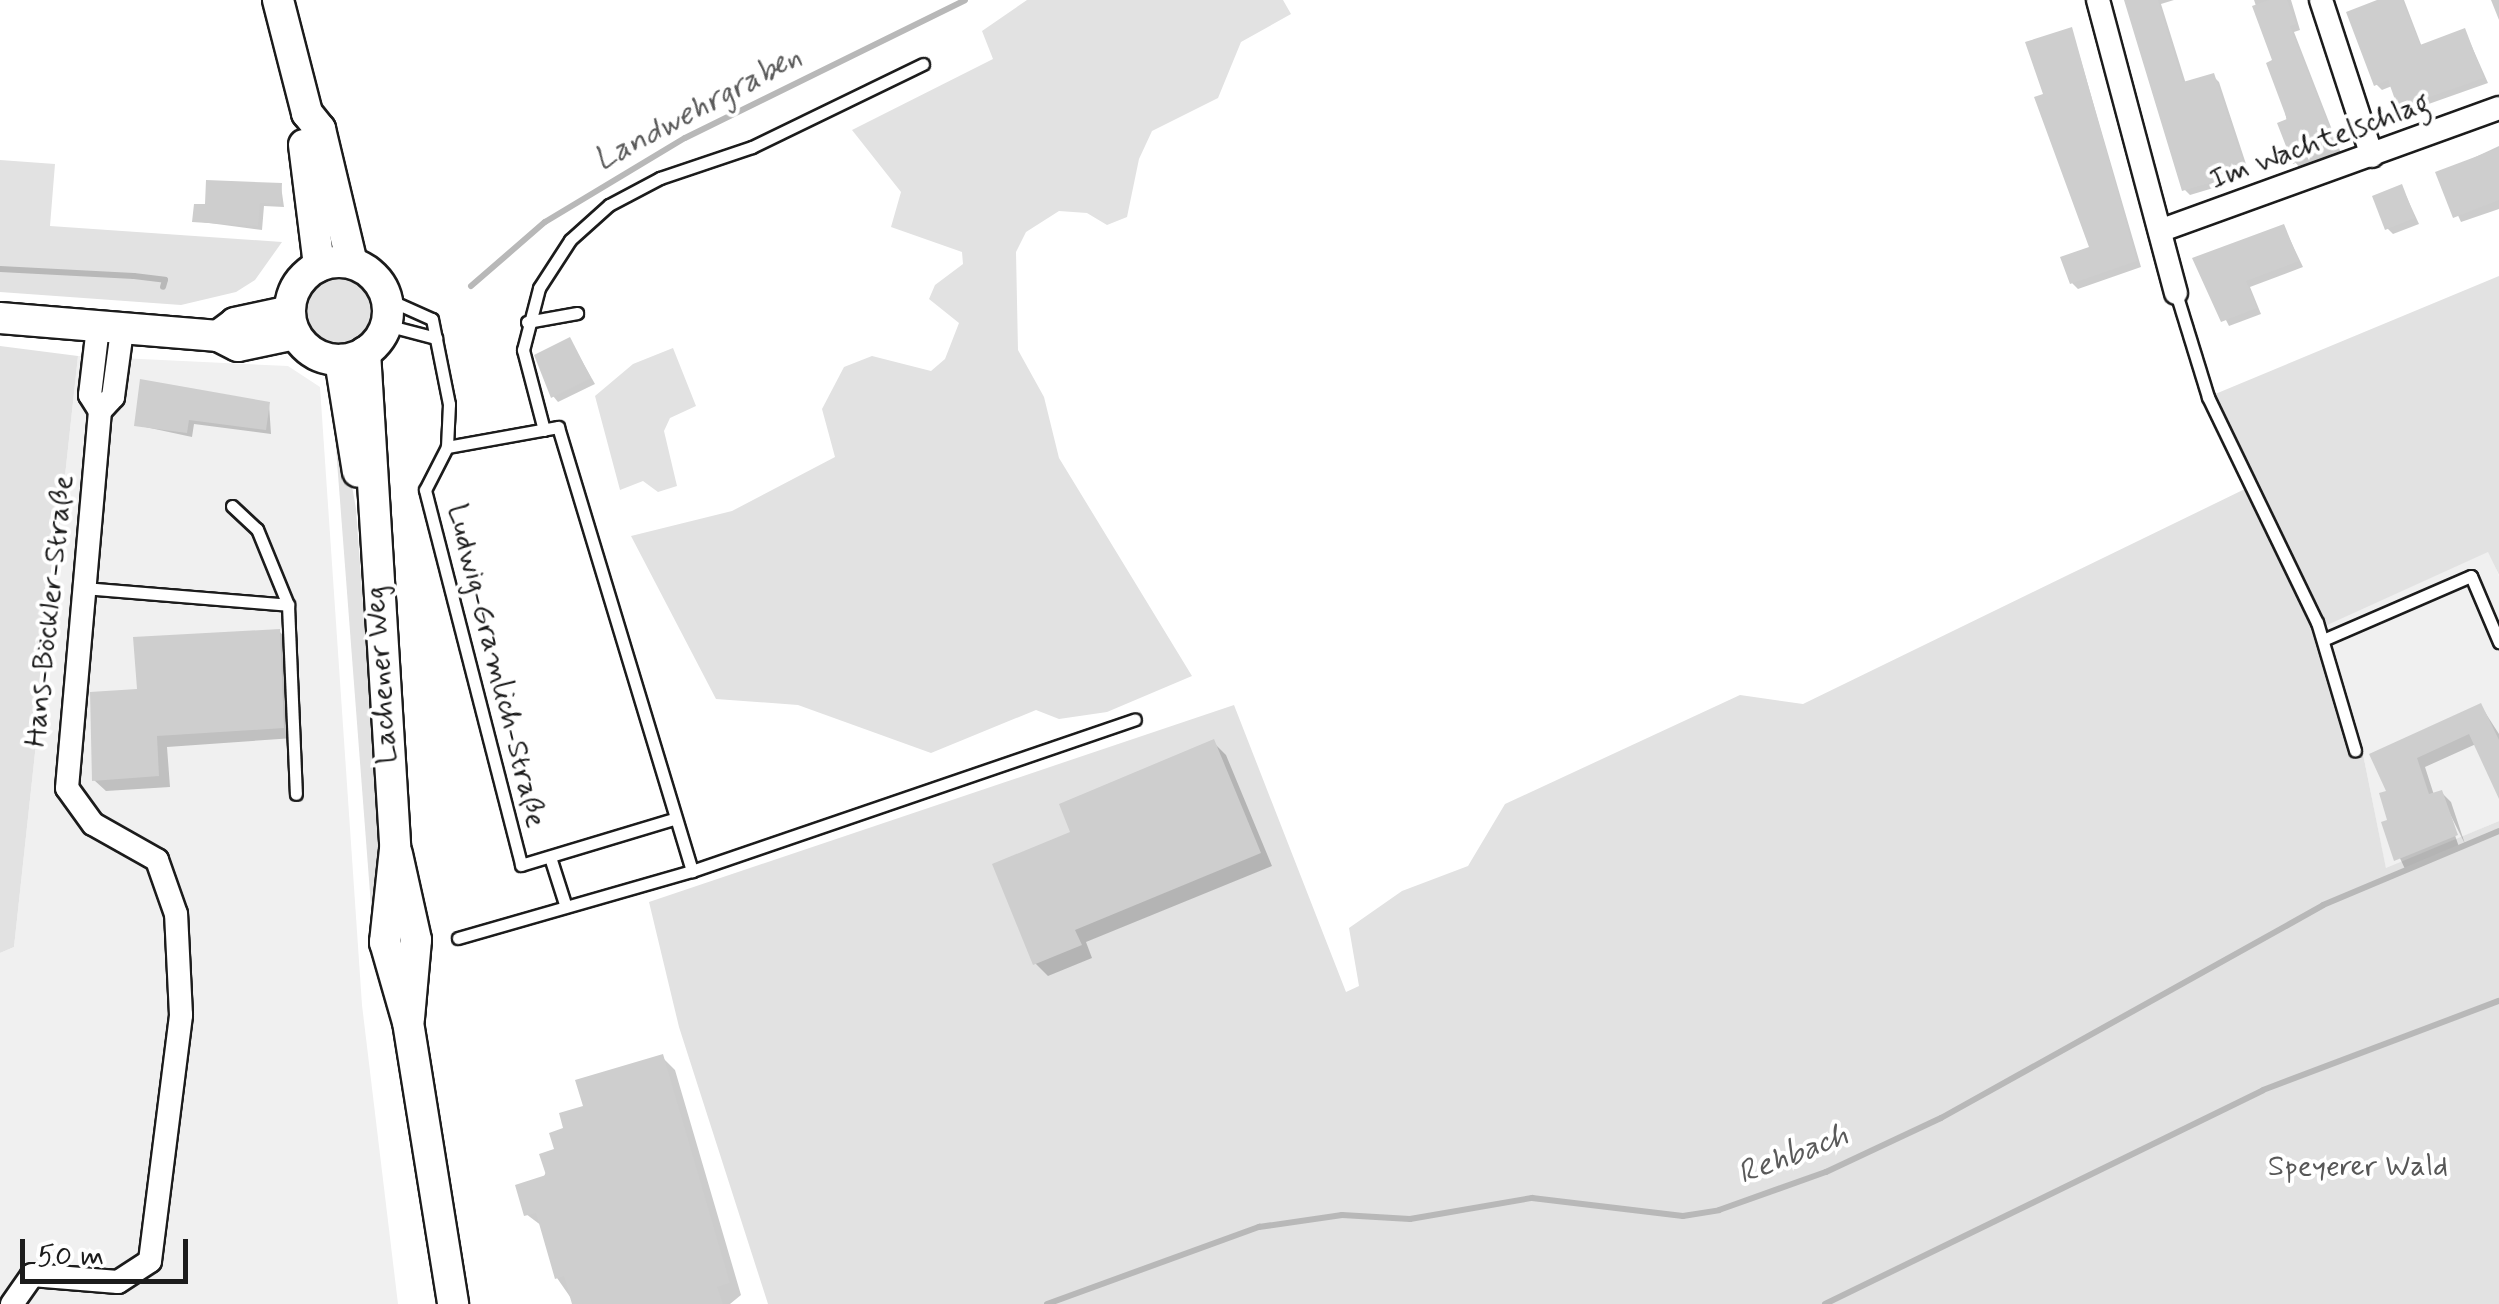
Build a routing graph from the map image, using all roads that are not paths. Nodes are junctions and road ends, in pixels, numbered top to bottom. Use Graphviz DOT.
graph roads {
  1 [pos="278,0"];
  2 [pos="2098,0"];
  3 [pos="2321,0"];
  4 [pos="923,64"];
  5 [pos="2499,108"];
  6 [pos="307,113"];
  7 [pos="2372,156"];
  8 [pos="2162,230"];
  9 [pos="352,263"];
  10 [pos="318,266"];
  11 [pos="2176,293"];
  12 [pos="387,312"];
  13 [pos="577,313"];
  14 [pos="0,318"];
  15 [pos="292,322"];
  16 [pos="527,322"];
  17 [pos="110,328"];
  18 [pos="436,338"];
  19 [pos="352,356"];
  20 [pos="544,430"];
  21 [pos="447,447"];
  22 [pos="232,506"];
  23 [pos="83,588"];
  24 [pos="288,605"];
  25 [pos="2322,640"];
  26 [pos="2499,642"];
  27 [pos="1136,719"];
  28 [pos="2355,750"];
  29 [pos="296,794"];
  30 [pos="673,819"];
  31 [pos="550,857"];
  32 [pos="692,871"];
  33 [pos="566,908"];
  34 [pos="458,938"];
  35 [pos="12,1304"];
  36 [pos="453,1304"];
  1 -- 6 [label="main road"];
  2 -- 8 [label="street"];
  3 -- 7 [label="street"];
  4 -- 16 [label="lane"];
  5 -- 7 [label="street, Im Wachtelschlag"];
  6 -- 9 [label="main road"];
  6 -- 10 [label="main road"];
  7 -- 8 [label="street, Im Wachtelschlag"];
  8 -- 11 [label="street"];
  9 -- 10 [label="main road"];
  9 -- 12 [label="main road"];
  10 -- 15 [label="main road"];
  11 -- 25 [label="lane"];
  12 -- 18 [label="lane"];
  12 -- 18 [label="lane"];
  12 -- 19 [label="main road"];
  13 -- 16 [label="lane"];
  14 -- 17 [label="main road"];
  15 -- 17 [label="main road"];
  15 -- 19 [label="main road"];
  16 -- 20 [label="lane"];
  17 -- 23 [label="street, Hans-Böckler-Straße"];
  18 -- 21 [label="lane, Ludwig-Gramlich-Straße"];
  19 -- 36 [label="main road, Lachener Weg"];
  20 -- 21 [label="lane"];
  20 -- 30 [label="lane"];
  21 -- 31 [label="lane, Ludwig-Gramlich-Straße"];
  22 -- 24 [label="lane"];
  23 -- 24 [label="lane"];
  23 -- 35 [label="street, Hans-Böckler-Straße"];
  24 -- 29 [label="lane"];
  25 -- 26 [label="lane"];
  25 -- 28 [label="lane"];
  27 -- 32 [label="lane"];
  30 -- 31 [label="lane, Ludwig-Gramlich-Straße"];
  30 -- 32 [label="lane"];
  31 -- 33 [label="lane"];
  32 -- 33 [label="lane"];
  33 -- 34 [label="lane"];
}
